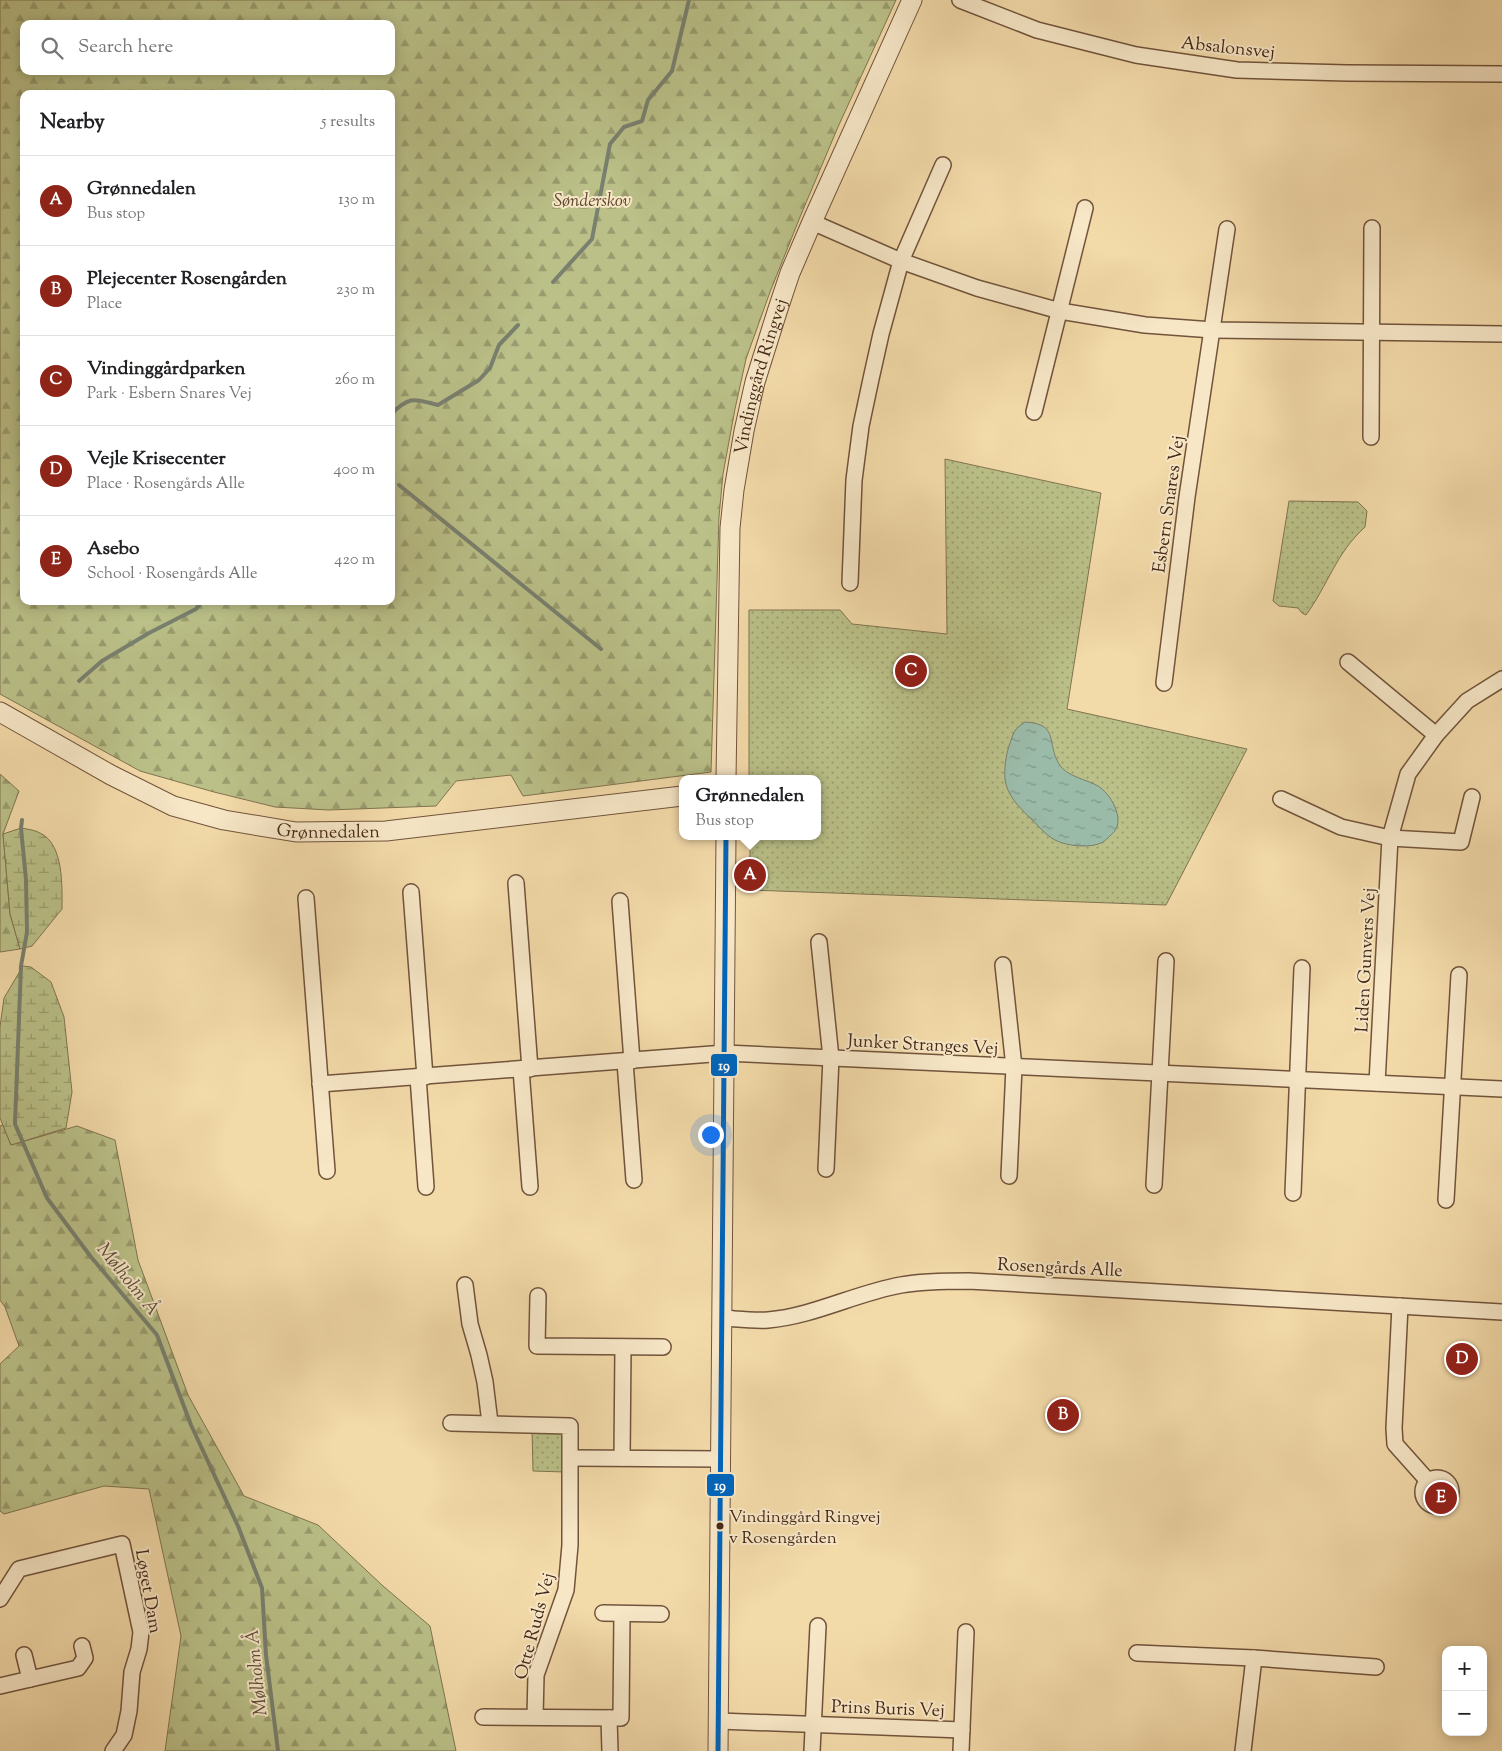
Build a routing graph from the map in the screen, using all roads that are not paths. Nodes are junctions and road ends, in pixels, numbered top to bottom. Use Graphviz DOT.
graph roads {
  1 [pos="912,0"];
  2 [pos="960,0"];
  3 [pos="1502,74"];
  4 [pos="943,165"];
  5 [pos="1085,208"];
  6 [pos="812,222"];
  7 [pos="1372,228"];
  8 [pos="1227,229"];
  9 [pos="901,261"];
  10 [pos="1060,311"];
  11 [pos="1213,330"];
  12 [pos="1372,332"];
  13 [pos="1502,334"];
  14 [pos="1034,412"];
  15 [pos="1371,437"];
  16 [pos="850,583"];
  17 [pos="1348,662"];
  18 [pos="1502,679"];
  19 [pos="1164,683"];
  20 [pos="0,712"];
  21 [pos="1436,735"];
  22 [pos="726,775"];
  23 [pos="679,796"];
  24 [pos="1472,797"];
  25 [pos="1281,799"];
  26 [pos="1390,838"];
  27 [pos="726,840"];
  28 [pos="516,883"];
  29 [pos="411,892"];
  30 [pos="306,898"];
  31 [pos="620,901"];
  32 [pos="819,942"];
  33 [pos="1166,961"];
  34 [pos="1004,965"];
  35 [pos="1302,968"];
  36 [pos="1459,975"];
  37 [pos="725,1053"];
  38 [pos="831,1058"];
  39 [pos="628,1061"];
  40 [pos="1014,1067"];
  41 [pos="525,1069"];
  42 [pos="1160,1073"];
  43 [pos="421,1077"];
  44 [pos="1297,1080"];
  45 [pos="1377,1083"];
  46 [pos="320,1084"];
  47 [pos="1453,1087"];
  48 [pos="1502,1089"];
  49 [pos="826,1169"];
  50 [pos="327,1171"];
  51 [pos="1009,1176"];
  52 [pos="634,1180"];
  53 [pos="1154,1185"];
  54 [pos="426,1187"];
  55 [pos="530,1187"];
  56 [pos="1294,1193"];
  57 [pos="1446,1200"];
  58 [pos="465,1285"];
  59 [pos="538,1296"];
  60 [pos="1400,1306"];
  61 [pos="1502,1312"];
  62 [pos="723,1318"];
  63 [pos="623,1347"];
  64 [pos="663,1347"];
  65 [pos="451,1423"];
  66 [pos="490,1423"];
  67 [pos="571,1458"];
  68 [pos="622,1458"];
  69 [pos="720,1459"];
  70 [pos="1428,1481"];
  71 [pos="0,1599"];
  72 [pos="603,1613"];
  73 [pos="622,1614"];
  74 [pos="661,1614"];
  75 [pos="818,1626"];
  76 [pos="966,1632"];
  77 [pos="82,1646"];
  78 [pos="1137,1653"];
  79 [pos="24,1655"];
  80 [pos="1254,1658"];
  81 [pos="1376,1667"];
  82 [pos="30,1679"];
  83 [pos="0,1686"];
  84 [pos="483,1717"];
  85 [pos="535,1717"];
  86 [pos="609,1718"];
  87 [pos="718,1721"];
  88 [pos="814,1724"];
  89 [pos="962,1730"];
  90 [pos="113,1751"];
  91 [pos="610,1751"];
  92 [pos="718,1751"];
  93 [pos="812,1751"];
  94 [pos="961,1751"];
  95 [pos="1243,1751"];
  1 -- 6 [label="street, Vindinggård Ringvej"];
  2 -- 3 [label="street, Absalonsvej"];
  4 -- 9 [label="street"];
  5 -- 10 [label="street"];
  6 -- 9 [label="street"];
  6 -- 22 [label="street, Vindinggård Ringvej"];
  7 -- 12 [label="street"];
  8 -- 11 [label="street, Esbern Snares Vej"];
  9 -- 10 [label="street"];
  9 -- 16 [label="street"];
  10 -- 11 [label="street"];
  10 -- 14 [label="street"];
  11 -- 12 [label="street"];
  11 -- 19 [label="street, Esbern Snares Vej"];
  12 -- 13 [label="street"];
  12 -- 15 [label="street"];
  17 -- 21 [label="street"];
  18 -- 21 [label="street, Liden Gunvers Vej"];
  20 -- 23 [label="street, Grønnedalen"];
  21 -- 26 [label="street, Liden Gunvers Vej"];
  24 -- 26 [label="street"];
  25 -- 26 [label="street"];
  26 -- 45 [label="street, Liden Gunvers Vej"];
  27 -- 37 [label="street"];
  28 -- 41 [label="street"];
  29 -- 43 [label="street"];
  30 -- 46 [label="street"];
  31 -- 39 [label="street"];
  32 -- 38 [label="street, Junker Stranges Vej"];
  33 -- 42 [label="street"];
  34 -- 40 [label="street, Junker Stranges Vej"];
  35 -- 44 [label="street"];
  36 -- 47 [label="street"];
  37 -- 38 [label="street, Junker Stranges Vej"];
  37 -- 39 [label="street, Junker Stranges Vej"];
  37 -- 62 [label="street"];
  38 -- 40 [label="street, Junker Stranges Vej"];
  38 -- 49 [label="street, Junker Stranges Vej"];
  39 -- 41 [label="street, Junker Stranges Vej"];
  39 -- 52 [label="street"];
  40 -- 42 [label="street, Junker Stranges Vej"];
  40 -- 51 [label="street, Junker Stranges Vej"];
  41 -- 43 [label="street, Junker Stranges Vej"];
  41 -- 55 [label="street"];
  42 -- 44 [label="street, Junker Stranges Vej"];
  42 -- 53 [label="street"];
  43 -- 46 [label="street, Junker Stranges Vej"];
  43 -- 54 [label="street"];
  44 -- 45 [label="street, Junker Stranges Vej"];
  44 -- 56 [label="street"];
  45 -- 47 [label="street, Junker Stranges Vej"];
  46 -- 50 [label="street"];
  47 -- 48 [label="street, Junker Stranges Vej"];
  47 -- 57 [label="street"];
  58 -- 66 [label="street"];
  59 -- 63 [label="street"];
  60 -- 61 [label="street, Rosengårds Alle"];
  60 -- 62 [label="street, Rosengårds Alle"];
  60 -- 70 [label="street"];
  62 -- 69 [label="street"];
  63 -- 64 [label="street"];
  63 -- 68 [label="street"];
  65 -- 66 [label="street"];
  66 -- 67 [label="street, Otte Ruds Vej"];
  67 -- 68 [label="street"];
  67 -- 85 [label="street, Otte Ruds Vej"];
  68 -- 69 [label="street"];
  69 -- 87 [label="street"];
  71 -- 90 [label="street, Løget Dam"];
  72 -- 73 [label="street"];
  73 -- 74 [label="street"];
  73 -- 86 [label="street"];
  75 -- 88 [label="street, Prins Buris Vej"];
  76 -- 89 [label="street, Prins Buris Vej"];
  77 -- 82 [label="street"];
  78 -- 80 [label="street"];
  79 -- 82 [label="street"];
  80 -- 81 [label="street"];
  80 -- 95 [label="street"];
  82 -- 83 [label="street"];
  84 -- 85 [label="street"];
  85 -- 86 [label="street"];
  86 -- 91 [label="street"];
  87 -- 88 [label="street, Prins Buris Vej"];
  87 -- 92 [label="street"];
  88 -- 89 [label="street, Prins Buris Vej"];
  88 -- 93 [label="street, Prins Buris Vej"];
  89 -- 94 [label="street, Prins Buris Vej"];
}
